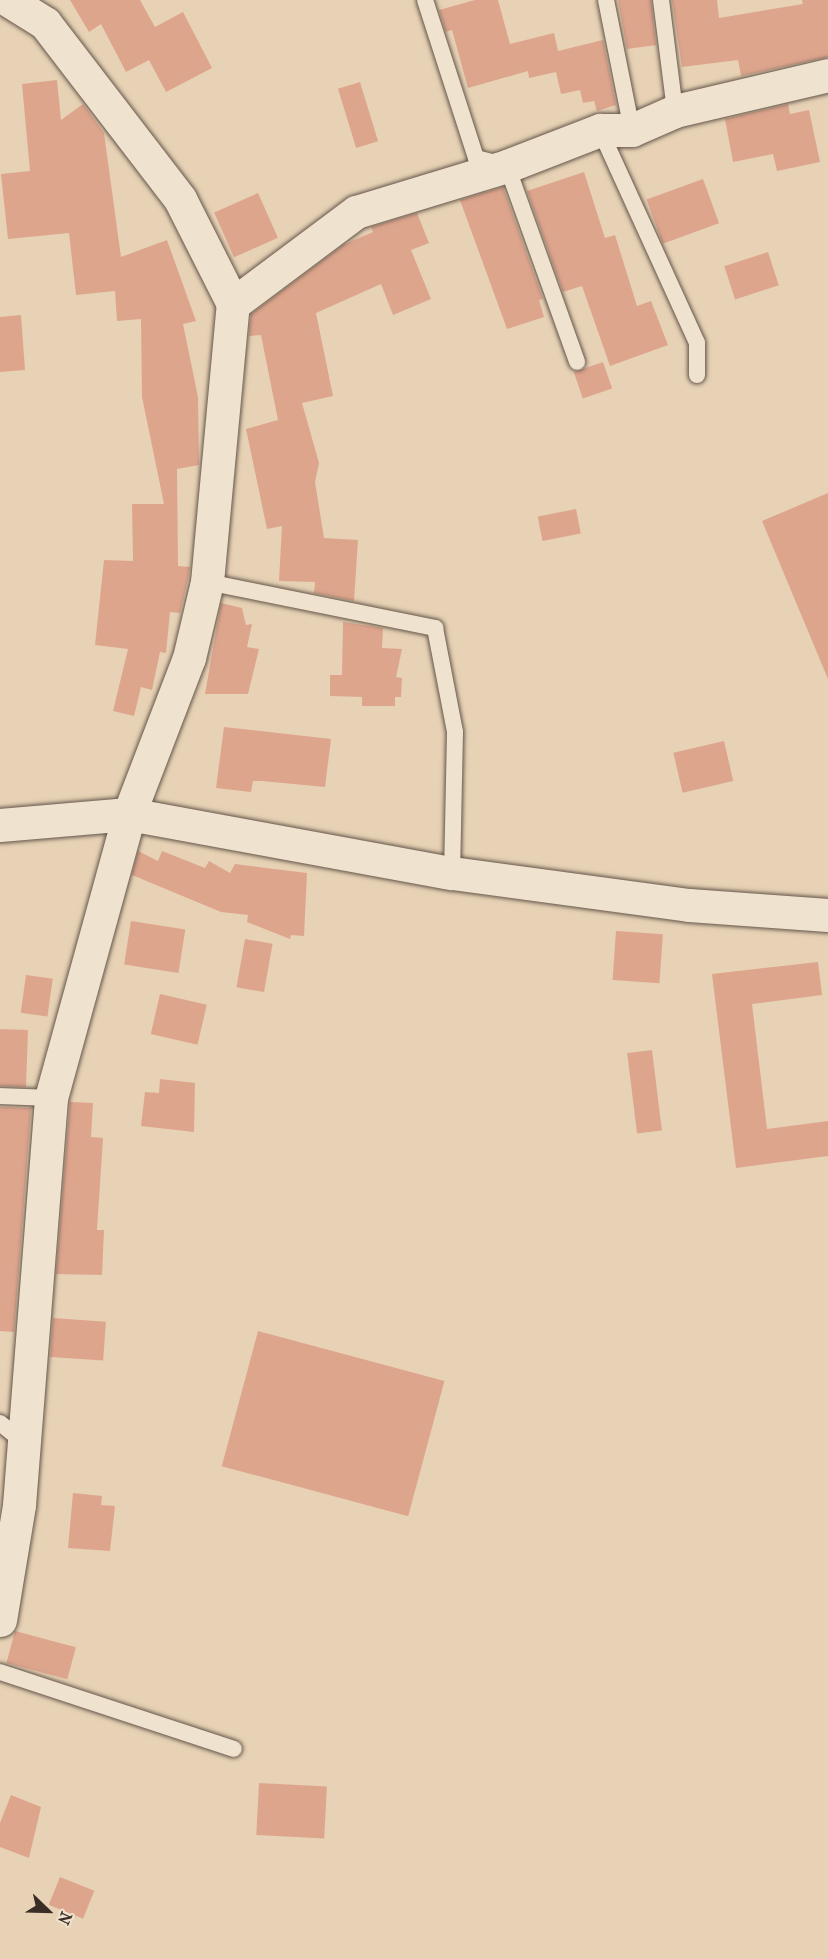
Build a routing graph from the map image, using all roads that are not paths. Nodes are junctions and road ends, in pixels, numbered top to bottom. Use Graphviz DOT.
graph roads {
  1 [pos="8,0"];
  2 [pos="425,0"];
  3 [pos="606,0"];
  4 [pos="662,0"];
  5 [pos="828,75"];
  6 [pos="675,111"];
  7 [pos="600,130"];
  8 [pos="632,130"];
  9 [pos="507,166"];
  10 [pos="233,304"];
  11 [pos="577,362"];
  12 [pos="698,375"];
  13 [pos="207,582"];
  14 [pos="129,814"];
  15 [pos="3,831"];
  16 [pos="452,873"];
  17 [pos="828,915"];
  18 [pos="0,1096"];
  19 [pos="51,1098"];
  20 [pos="11,1432"];
  21 [pos="0,1620"];
  22 [pos="0,1672"];
  23 [pos="234,1749"];
  1 -- 10 [label="street"];
  2 -- 9 [label="lane"];
  3 -- 8 [label="lane"];
  4 -- 6 [label="lane"];
  5 -- 6 [label="street"];
  6 -- 8 [label="street"];
  7 -- 8 [label="street"];
  7 -- 9 [label="street"];
  7 -- 12 [label="lane"];
  9 -- 10 [label="street"];
  9 -- 11 [label="lane"];
  10 -- 13 [label="street"];
  13 -- 14 [label="street"];
  13 -- 16 [label="lane"];
  14 -- 15 [label="street"];
  14 -- 16 [label="street"];
  14 -- 19 [label="street"];
  16 -- 17 [label="street"];
  18 -- 19 [label="lane"];
  19 -- 20 [label="street"];
  20 -- 21 [label="street"];
  22 -- 23 [label="lane"];
}
